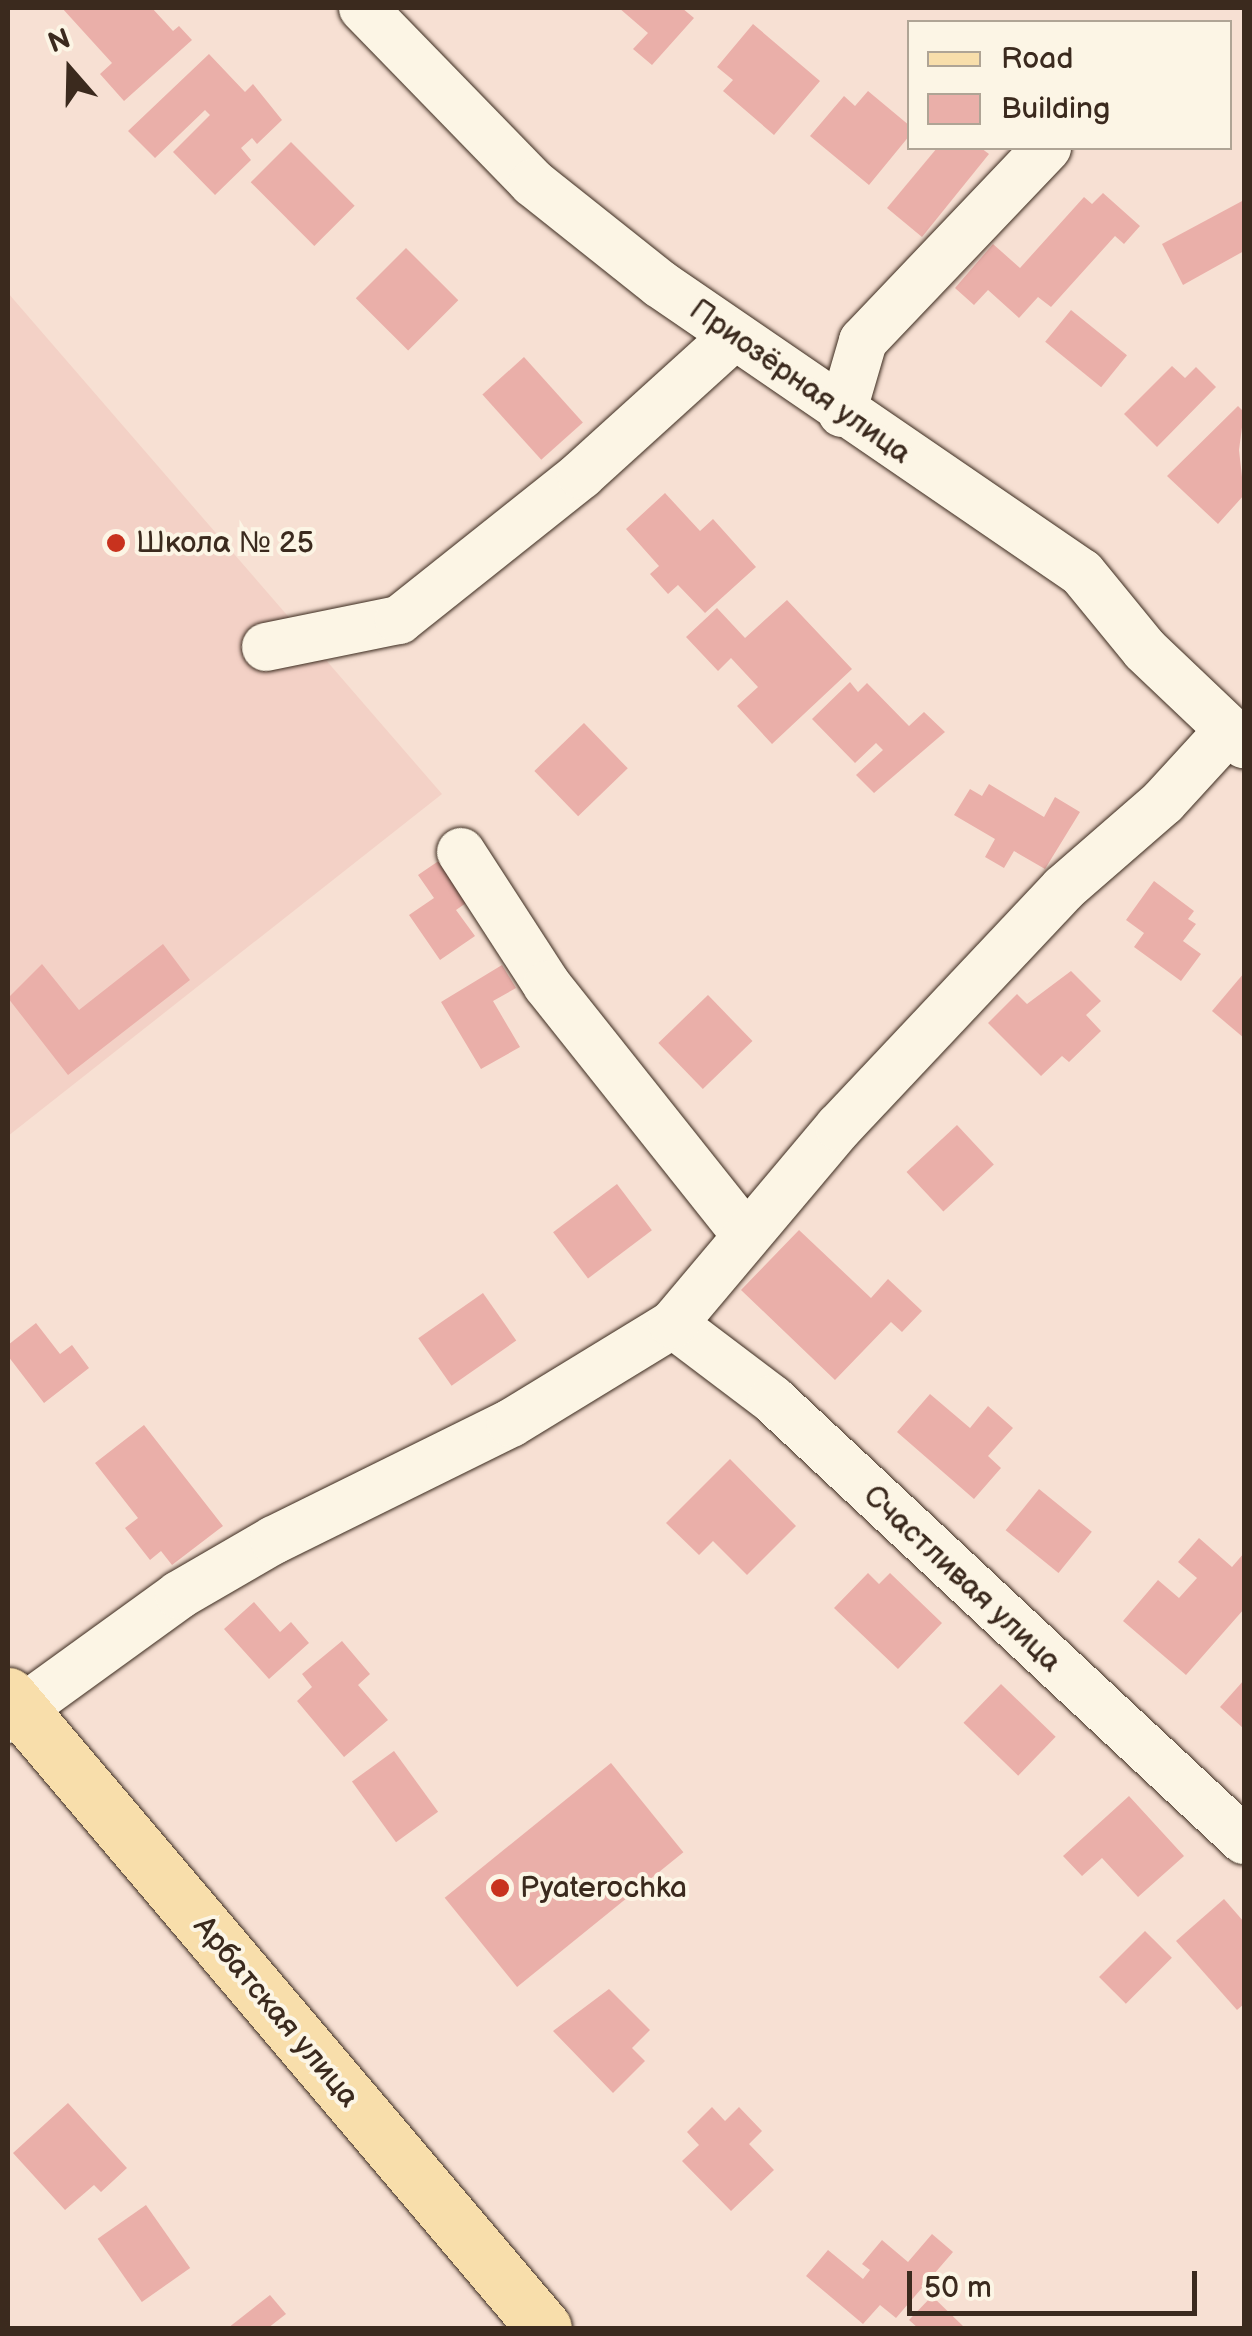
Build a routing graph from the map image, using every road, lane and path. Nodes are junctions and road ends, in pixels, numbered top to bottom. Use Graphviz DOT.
graph roads {
  1 [pos="362,8"];
  2 [pos="1044,150"];
  3 [pos="733,337"];
  4 [pos="842,413"];
  5 [pos="266,648"];
  6 [pos="1236,737"];
  7 [pos="461,852"];
  8 [pos="744,1234"];
  9 [pos="673,1324"];
  10 [pos="12,1708"];
  11 [pos="1244,1840"];
  12 [pos="544,2328"];
  1 -- 3 [label="street, Приозёрная улица"];
  2 -- 4 [label="street"];
  3 -- 4 [label="street, Приозёрная улица"];
  3 -- 5 [label="street"];
  4 -- 6 [label="street, Приозёрная улица"];
  6 -- 8 [label="street"];
  7 -- 8 [label="street"];
  8 -- 9 [label="street"];
  9 -- 10 [label="street"];
  9 -- 11 [label="street, Счастливая улица"];
  10 -- 12 [label="main road, Арбатская улица"];
}
